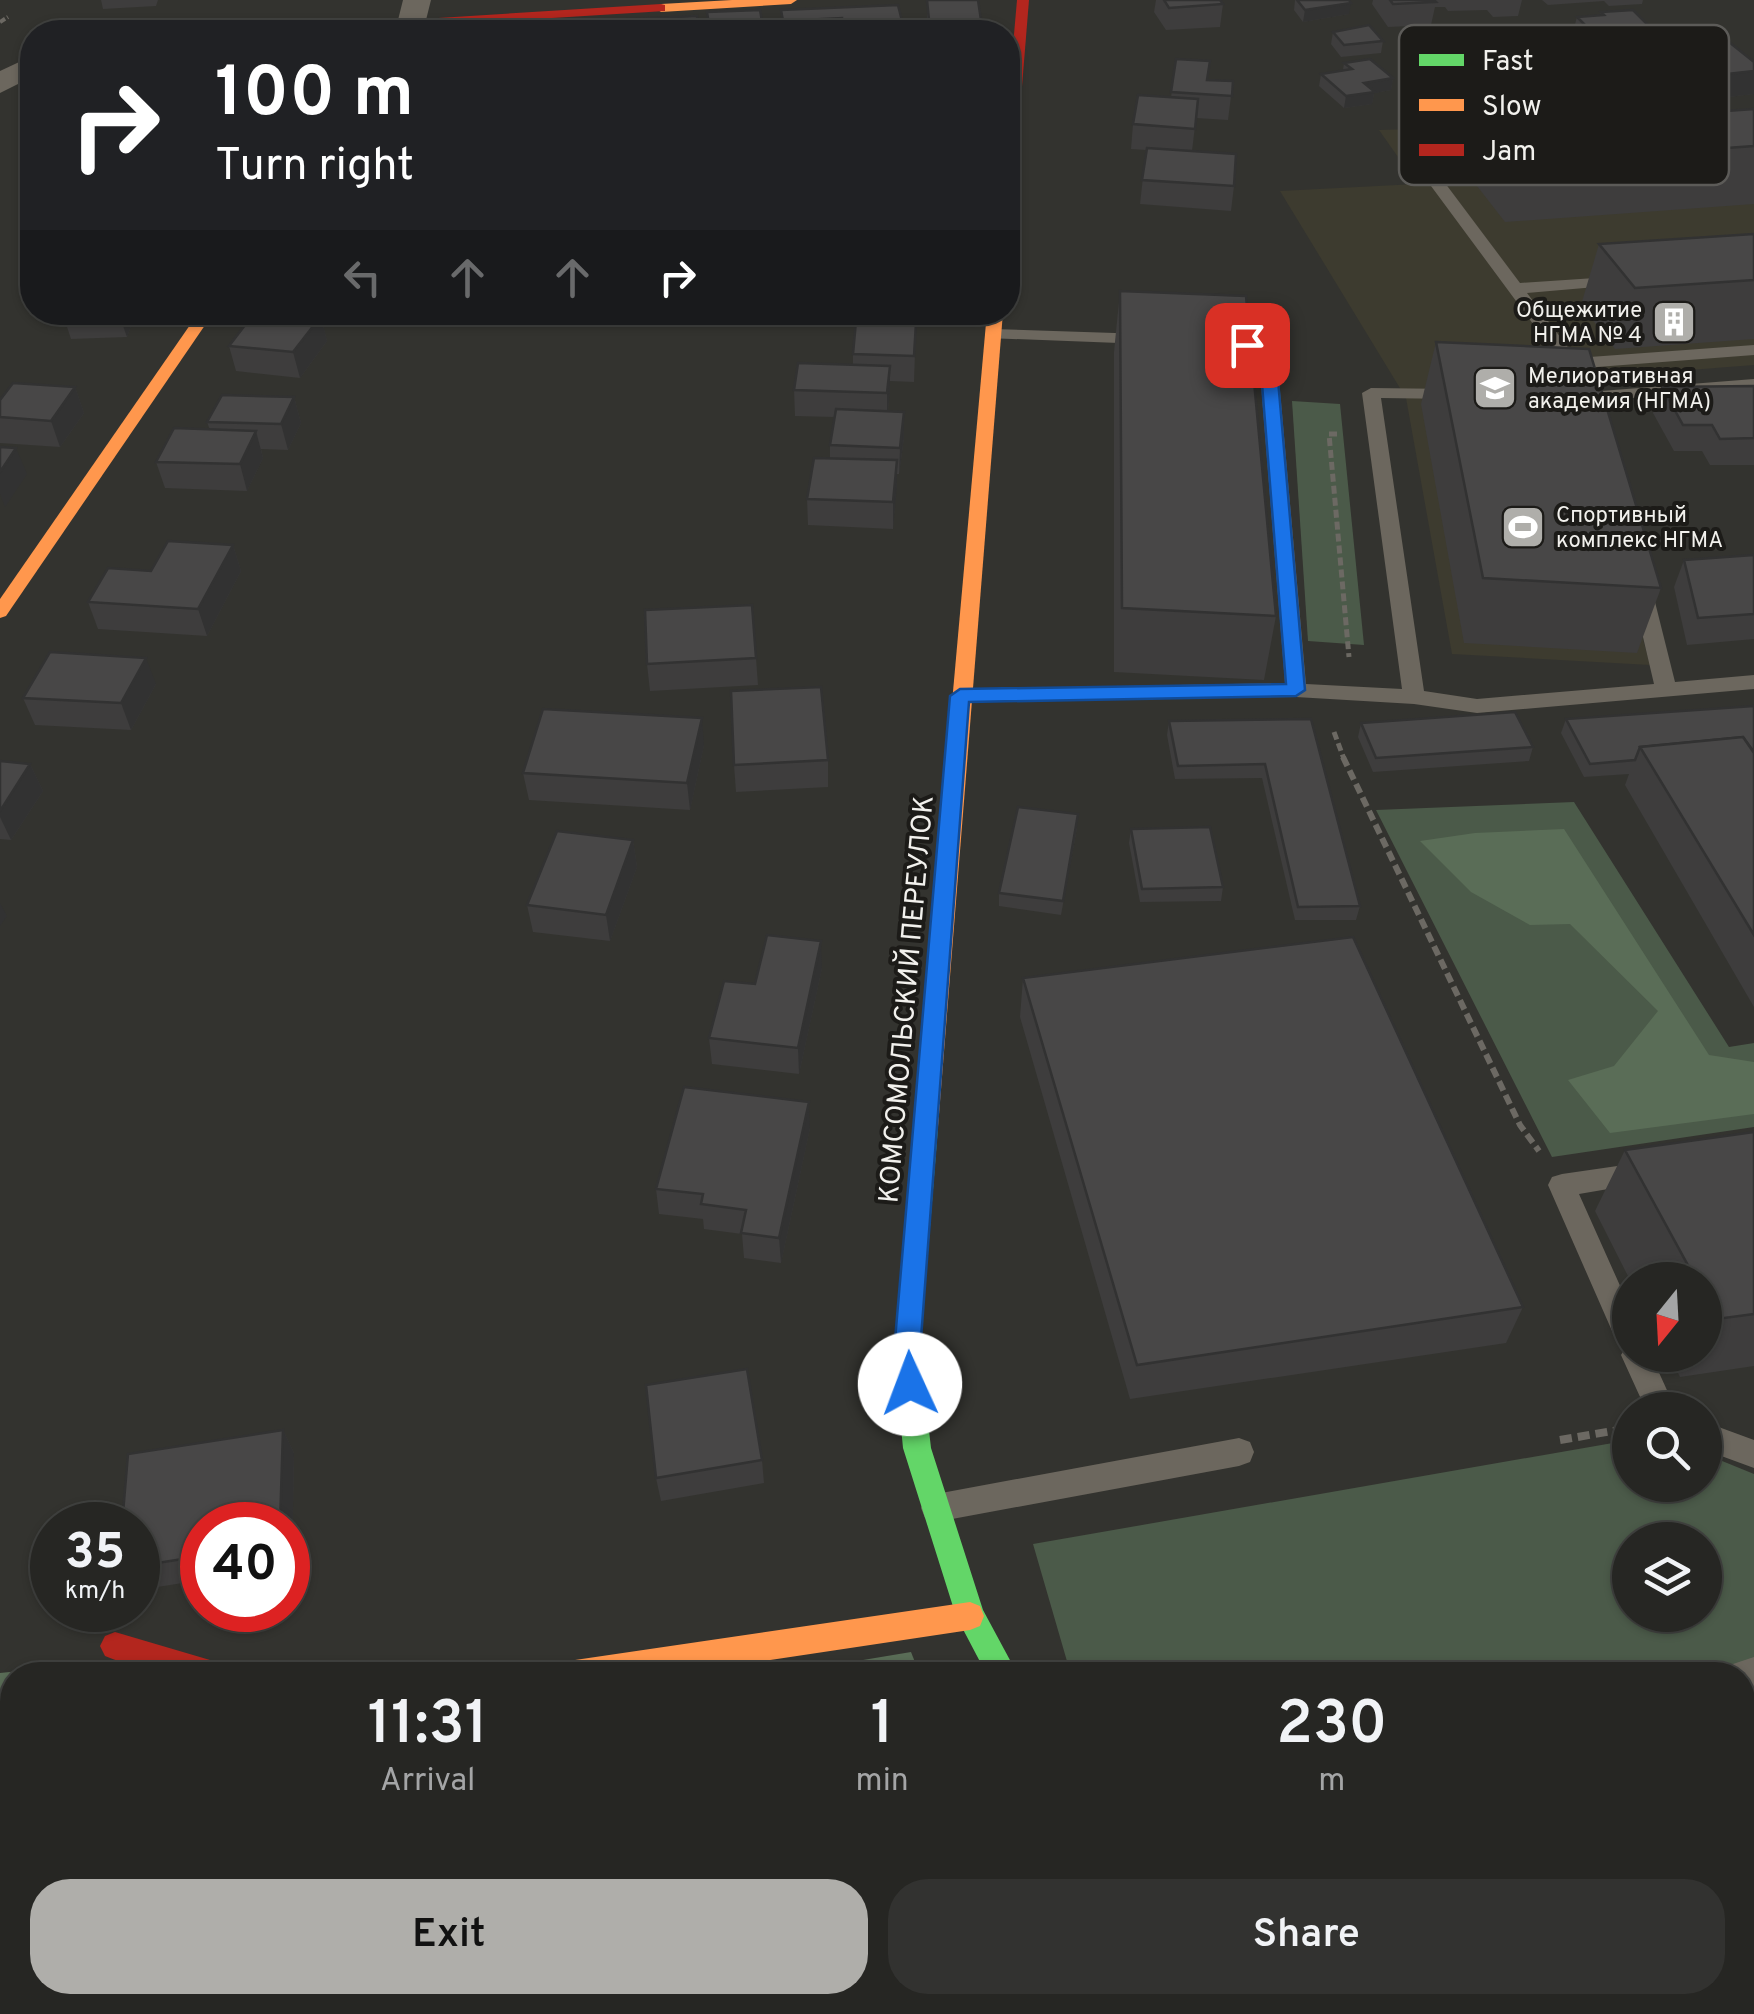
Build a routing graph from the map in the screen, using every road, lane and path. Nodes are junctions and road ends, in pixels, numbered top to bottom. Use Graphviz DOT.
graph roads {
  1 [pos="791,0"];
  2 [pos="1023,0"];
  3 [pos="8,17"];
  4 [pos="413,20"];
  5 [pos="0,22"];
  6 [pos="1020,35"];
  7 [pos="1437,185"];
  8 [pos="1643,278"];
  9 [pos="1514,289"];
  10 [pos="198,325"];
  11 [pos="994,325"];
  12 [pos="1014,325"];
  13 [pos="1171,341"];
  14 [pos="1209,343"];
  15 [pos="1754,350"];
  16 [pos="1569,364"];
  17 [pos="1754,384"];
  18 [pos="1483,395"];
  19 [pos="1377,436"];
  20 [pos="1635,562"];
  21 [pos="0,612"];
  22 [pos="1754,682"];
  23 [pos="1296,690"];
  24 [pos="1666,690"];
  25 [pos="1326,692"];
  26 [pos="1351,693"];
  27 [pos="960,696"];
  28 [pos="1414,696"];
  29 [pos="1677,1168"];
  30 [pos="1562,1185"];
  31 [pos="1612,1299"];
  32 [pos="1612,1431"];
  33 [pos="1560,1440"];
  34 [pos="1722,1442"];
  35 [pos="1239,1452"];
  36 [pos="1754,1454"];
  37 [pos="936,1508"];
  38 [pos="970,1616"];
  39 [pos="115,1646"];
  40 [pos="167,1662"];
  41 [pos="662,1662"];
  42 [pos="996,1662"];
  1 -- 4 [label="street"];
  2 -- 6 [label="street"];
  3 -- 5 [label="path"];
  7 -- 9 [label="lane"];
  8 -- 9 [label="lane"];
  9 -- 16 [label="lane"];
  10 -- 21 [label="street"];
  11 -- 27 [label="street, КОМСОМОЛЬСКИЙ ПЕРЕУЛОК"];
  12 -- 13 [label="lane"];
  14 -- 23 [label="lane"];
  15 -- 16 [label="lane"];
  16 -- 17 [label="lane"];
  18 -- 19 [label="lane"];
  19 -- 26 [label="path"];
  19 -- 28 [label="lane"];
  20 -- 24 [label="lane"];
  22 -- 24 [label="lane"];
  23 -- 25 [label="lane"];
  23 -- 27 [label="lane"];
  24 -- 28 [label="lane"];
  25 -- 26 [label="lane"];
  25 -- 30 [label="path"];
  26 -- 28 [label="lane"];
  27 -- 37 [label="street, КОМСОМОЛЬСКИЙ ПЕРЕУЛОК"];
  29 -- 30 [label="lane"];
  30 -- 31 [label="lane"];
  32 -- 33 [label="path"];
  34 -- 36 [label="lane"];
  35 -- 37 [label="lane"];
  37 -- 38 [label="street, КОМСОМОЛЬСКИЙ ПЕРЕУЛОК"];
  38 -- 41 [label="street"];
  38 -- 42 [label="street, КОМСОМОЛЬСКИЙ ПЕРЕУЛОК"];
  39 -- 40 [label="street"];
}
